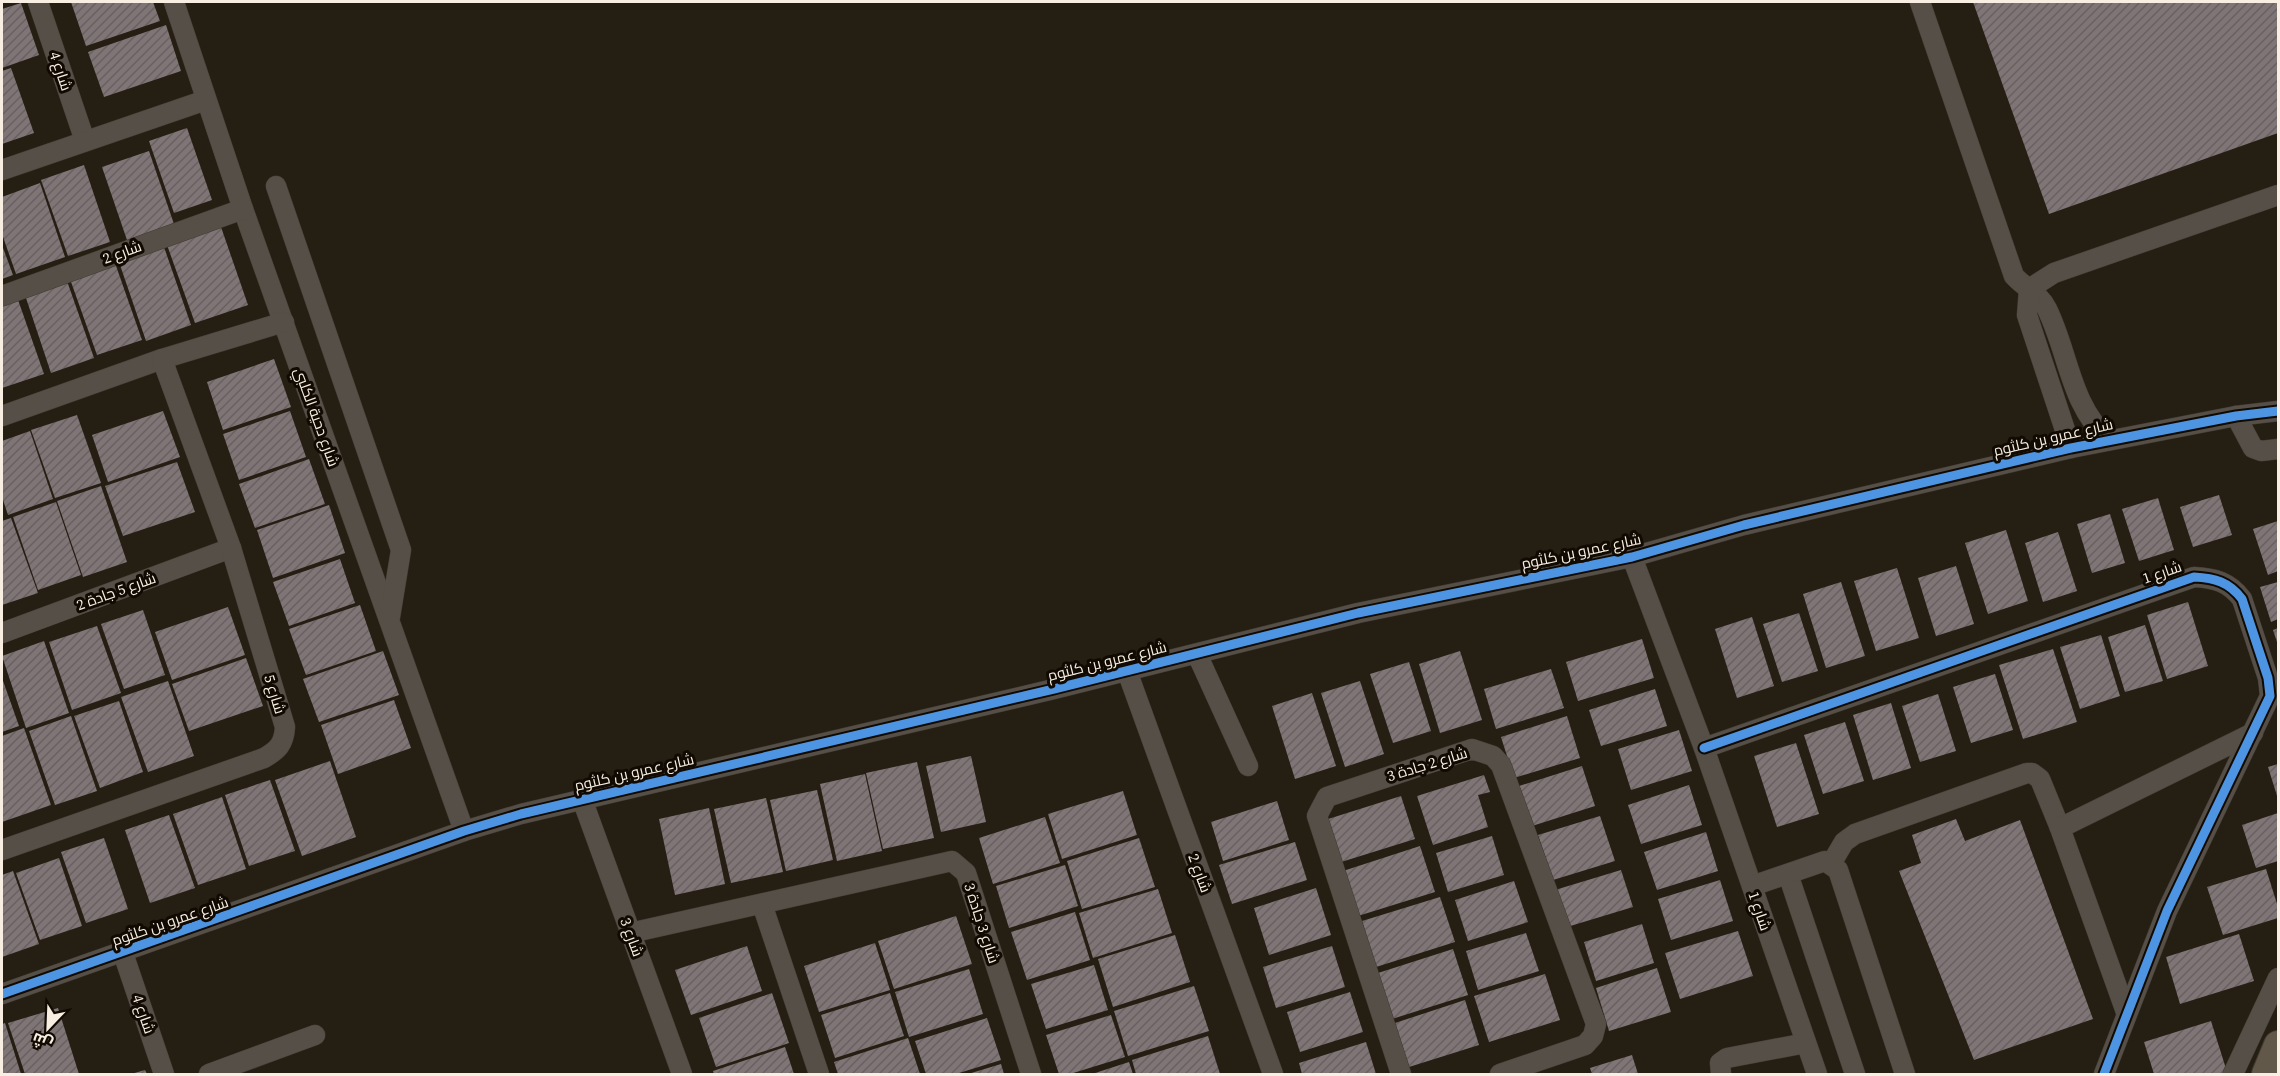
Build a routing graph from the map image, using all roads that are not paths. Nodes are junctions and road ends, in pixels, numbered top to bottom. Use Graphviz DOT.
graph roads {
  1 [pos="38,2"];
  2 [pos="174,2"];
  3 [pos="1920,2"];
  4 [pos="206,100"];
  5 [pos="85,141"];
  6 [pos="2,170"];
  7 [pos="276,186"];
  8 [pos="2278,195"];
  9 [pos="243,209"];
  10 [pos="2029,289"];
  11 [pos="2,296"];
  12 [pos="284,322"];
  13 [pos="162,359"];
  14 [pos="2278,402"];
  15 [pos="2278,411"];
  16 [pos="2,416"];
  17 [pos="2236,416"];
  18 [pos="2108,439"];
  19 [pos="2071,448"];
  20 [pos="2278,449"];
  21 [pos="231,548"];
  22 [pos="1632,557"];
  23 [pos="389,620"];
  24 [pos="2,633"];
  25 [pos="1197,654"];
  26 [pos="1127,671"];
  27 [pos="2253,732"];
  28 [pos="1704,748"];
  29 [pos="1248,766"];
  30 [pos="582,799"];
  31 [pos="2060,828"];
  32 [pos="464,831"];
  33 [pos="2,850"];
  34 [pos="1831,864"];
  35 [pos="1788,874"];
  36 [pos="1752,886"];
  37 [pos="762,904"];
  38 [pos="630,933"];
  39 [pos="123,953"];
  40 [pos="2278,978"];
  41 [pos="2,994"];
  42 [pos="2126,1012"];
  43 [pos="315,1035"];
  44 [pos="1806,1043"];
  45 [pos="2278,1045"];
  46 [pos="164,1074"];
  47 [pos="209,1074"];
  48 [pos="682,1074"];
  49 [pos="819,1074"];
  50 [pos="1031,1074"];
  51 [pos="1273,1074"];
  52 [pos="1401,1074"];
  53 [pos="1500,1074"];
  54 [pos="1721,1074"];
  55 [pos="1816,1074"];
  56 [pos="1855,1074"];
  57 [pos="1905,1074"];
  58 [pos="2104,1074"];
  59 [pos="2233,1074"];
  60 [pos="2266,1074"];
  1 -- 5 [label="street, شارع 4"];
  2 -- 4 [label="street, شارع دحية الكلبي"];
  3 -- 10 [label="street"];
  4 -- 5 [label="street"];
  4 -- 9 [label="street, شارع دحية الكلبي"];
  5 -- 6 [label="street"];
  7 -- 23 [label="street"];
  8 -- 10 [label="street"];
  9 -- 11 [label="street, شارع 2"];
  9 -- 12 [label="street, شارع دحية الكلبي"];
  10 -- 18 [label="street"];
  10 -- 19 [label="street"];
  12 -- 13 [label="street"];
  12 -- 23 [label="street, شارع دحية الكلبي"];
  13 -- 16 [label="street"];
  13 -- 21 [label="street, شارع 5"];
  14 -- 17 [label="street, شارع عمرو بن كلثوم"];
  15 -- 17 [label="street, شارع عمرو بن كلثوم"];
  17 -- 18 [label="street, شارع عمرو بن كلثوم"];
  17 -- 20 [label="street"];
  18 -- 19 [label="street, شارع عمرو بن كلثوم"];
  19 -- 22 [label="street, شارع عمرو بن كلثوم"];
  21 -- 24 [label="street, شارع 5 جادة 2"];
  21 -- 33 [label="street, شارع 5"];
  22 -- 25 [label="street, شارع عمرو بن كلثوم"];
  22 -- 28 [label="street, شارع 1"];
  23 -- 32 [label="street, شارع دحية الكلبي"];
  25 -- 26 [label="street, شارع عمرو بن كلثوم"];
  25 -- 29 [label="street"];
  26 -- 30 [label="street, شارع عمرو بن كلثوم"];
  26 -- 51 [label="street, شارع 2"];
  27 -- 28 [label="street, شارع 1"];
  27 -- 31 [label="street"];
  27 -- 42 [label="street, شارع 1"];
  28 -- 36 [label="street, شارع 1"];
  30 -- 32 [label="street, شارع عمرو بن كلثوم"];
  30 -- 38 [label="street, شارع 3"];
  31 -- 34 [label="street"];
  31 -- 42 [label="street"];
  32 -- 39 [label="street, شارع عمرو بن كلثوم"];
  34 -- 35 [label="street"];
  34 -- 57 [label="street"];
  35 -- 36 [label="street"];
  35 -- 56 [label="street"];
  36 -- 44 [label="street, شارع 1"];
  37 -- 38 [label="street, شارع 3 جادة 3"];
  37 -- 49 [label="street"];
  37 -- 50 [label="street, شارع 3 جادة 3"];
  38 -- 48 [label="street, شارع 3"];
  39 -- 41 [label="street, شارع عمرو بن كلثوم"];
  39 -- 46 [label="street, شارع 4"];
  40 -- 59 [label="street"];
  42 -- 58 [label="street, شارع 1"];
  43 -- 47 [label="street"];
  44 -- 54 [label="street"];
  44 -- 55 [label="street, شارع 1"];
  45 -- 60 [label="highway"];
  52 -- 53 [label="street, شارع 2 جادة 3"];
}
